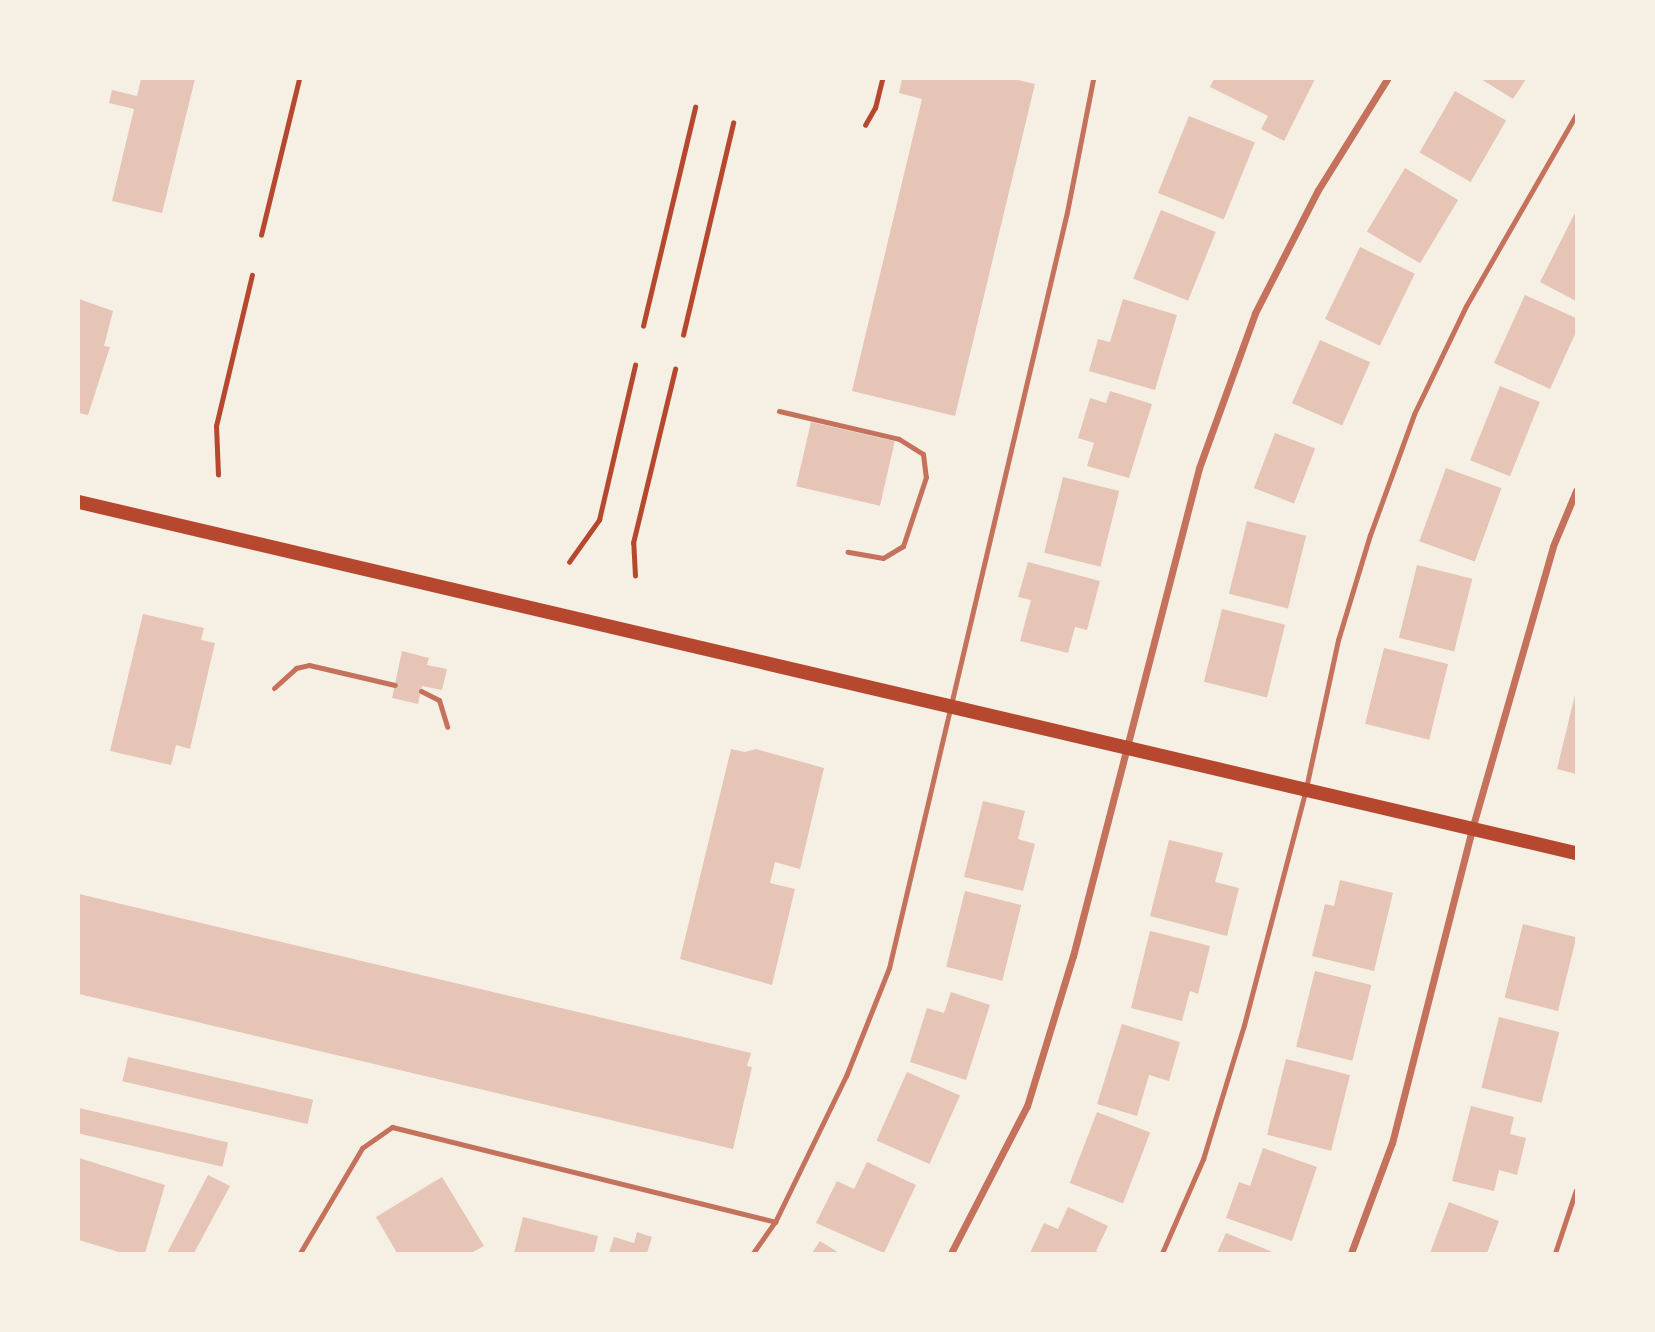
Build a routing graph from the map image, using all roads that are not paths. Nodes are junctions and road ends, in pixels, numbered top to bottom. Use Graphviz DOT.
graph roads {
  1 [pos="1093,79"];
  2 [pos="1387,79"];
  3 [pos="1576,115"];
  4 [pos="779,411"];
  5 [pos="1576,491"];
  6 [pos="79,502"];
  7 [pos="848,552"];
  8 [pos="395,685"];
  9 [pos="274,688"];
  10 [pos="421,691"];
  11 [pos="953,707"];
  12 [pos="447,727"];
  13 [pos="1124,748"];
  14 [pos="1306,788"];
  15 [pos="1472,830"];
  16 [pos="1576,853"];
  17 [pos="1576,1190"];
  18 [pos="775,1222"];
  19 [pos="300,1253"];
  20 [pos="753,1253"];
  21 [pos="951,1253"];
  22 [pos="1163,1253"];
  23 [pos="1351,1253"];
  24 [pos="1555,1253"];
  1 -- 11 [label="lane"];
  2 -- 13 [label="street"];
  3 -- 14 [label="lane"];
  4 -- 7 [label="lane"];
  5 -- 15 [label="street"];
  6 -- 11 [label="main road"];
  8 -- 9 [label="lane"];
  10 -- 12 [label="lane"];
  11 -- 13 [label="main road"];
  11 -- 18 [label="lane"];
  13 -- 14 [label="main road"];
  13 -- 21 [label="street"];
  14 -- 15 [label="main road"];
  14 -- 22 [label="lane"];
  15 -- 16 [label="main road"];
  15 -- 23 [label="street"];
  17 -- 24 [label="lane"];
  18 -- 19 [label="lane"];
  18 -- 20 [label="lane"];
}
